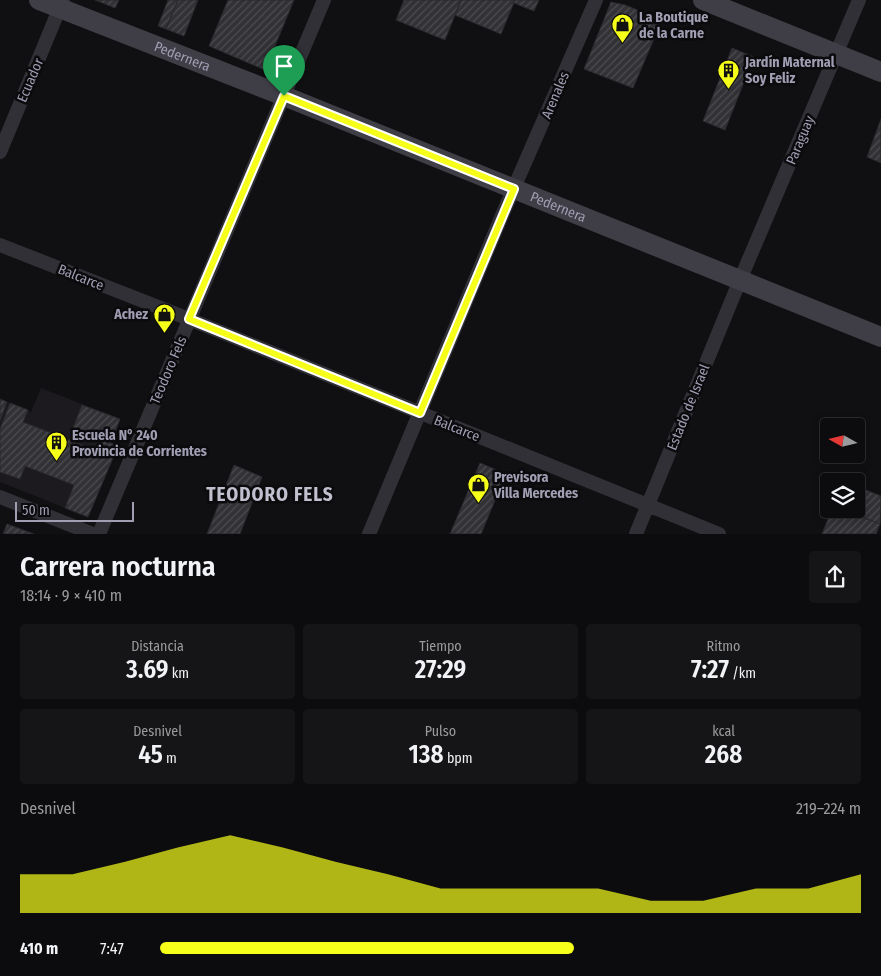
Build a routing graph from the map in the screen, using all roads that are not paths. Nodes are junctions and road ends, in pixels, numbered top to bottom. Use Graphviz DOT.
graph roads {
  1 [pos="40,0"];
  2 [pos="324,0"];
  3 [pos="596,0"];
  4 [pos="703,0"];
  5 [pos="859,0"];
  6 [pos="62,4"];
  7 [pos="837,54"];
  8 [pos="881,72"];
  9 [pos="284,96"];
  10 [pos="0,152"];
  11 [pos="514,189"];
  12 [pos="0,245"];
  13 [pos="740,280"];
  14 [pos="189,319"];
  15 [pos="881,337"];
  16 [pos="420,413"];
  17 [pos="0,497"];
  18 [pos="648,505"];
  19 [pos="94,534"];
  20 [pos="99,534"];
  21 [pos="369,534"];
  22 [pos="636,534"];
  23 [pos="718,534"];
  1 -- 6 [label="street, Pedernera"];
  2 -- 9 [label="street, Teodoro Fels"];
  3 -- 11 [label="street, Arenales"];
  4 -- 7 [label="street"];
  5 -- 7 [label="street, Paraguay"];
  6 -- 9 [label="street, Pedernera"];
  6 -- 10 [label="street, Ecuador"];
  7 -- 8 [label="street"];
  7 -- 13 [label="street, Paraguay"];
  9 -- 11 [label="street, Pedernera"];
  9 -- 14 [label="street, Teodoro Fels"];
  11 -- 13 [label="street, Pedernera"];
  11 -- 16 [label="street, Arenales"];
  12 -- 14 [label="street, Balcarce"];
  13 -- 15 [label="street, Pedernera"];
  13 -- 18 [label="street, Estado de Israel"];
  14 -- 16 [label="street, Balcarce"];
  14 -- 20 [label="street, Teodoro Fels"];
  16 -- 18 [label="street, Balcarce"];
  16 -- 21 [label="street, Arenales"];
  17 -- 19 [label="street"];
  18 -- 22 [label="street, Estado de Israel"];
  18 -- 23 [label="street, Balcarce"];
}
